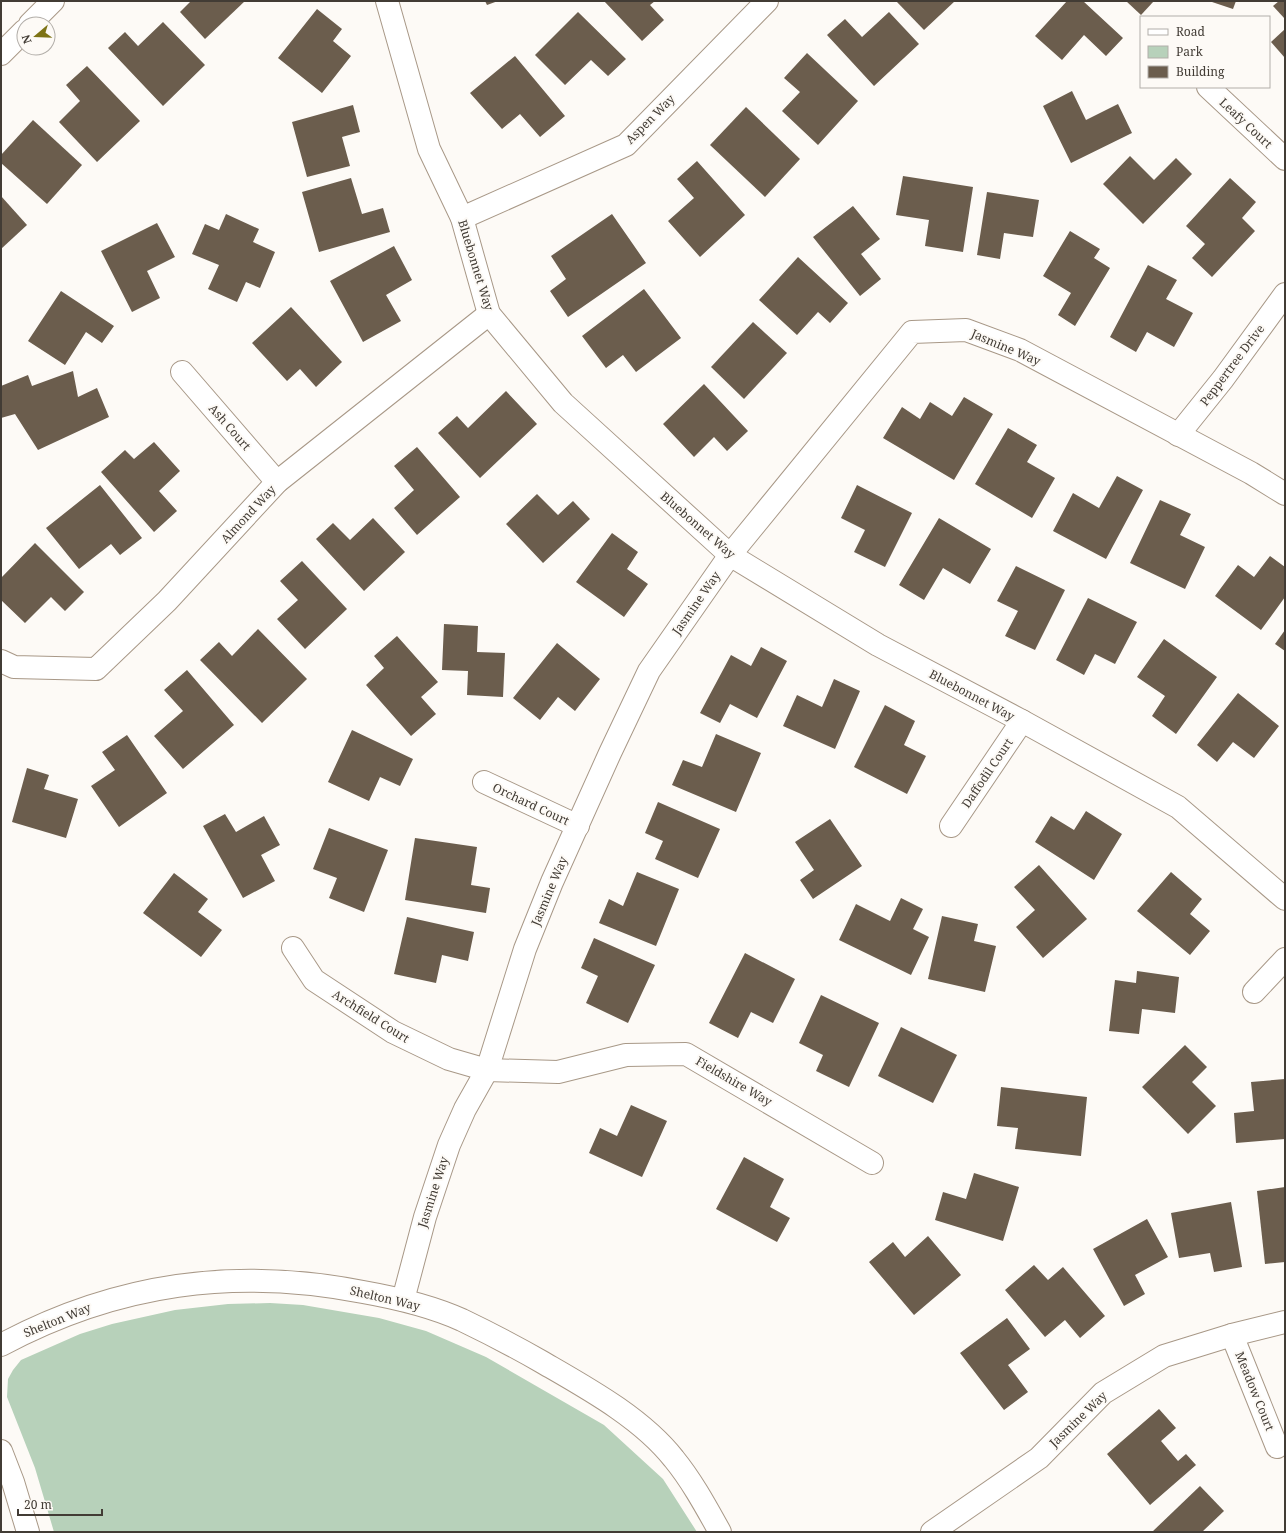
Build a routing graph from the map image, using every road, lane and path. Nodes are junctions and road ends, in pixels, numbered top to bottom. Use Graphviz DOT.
graph roads {
  1 [pos="53,1"];
  2 [pos="387,1"];
  3 [pos="768,1"];
  4 [pos="38,16"];
  5 [pos="16,39"];
  6 [pos="1,54"];
  7 [pos="1209,88"];
  8 [pos="1285,159"];
  9 [pos="462,218"];
  10 [pos="1285,294"];
  11 [pos="489,314"];
  12 [pos="182,372"];
  13 [pos="1178,434"];
  14 [pos="277,482"];
  15 [pos="1285,494"];
  16 [pos="730,555"];
  17 [pos="1,661"];
  18 [pos="1022,721"];
  19 [pos="484,782"];
  20 [pos="578,826"];
  21 [pos="951,826"];
  22 [pos="1285,899"];
  23 [pos="293,948"];
  24 [pos="1285,959"];
  25 [pos="1254,992"];
  26 [pos="487,1070"];
  27 [pos="872,1163"];
  28 [pos="403,1300"];
  29 [pos="1285,1322"];
  30 [pos="1232,1335"];
  31 [pos="1,1345"];
  32 [pos="1277,1447"];
  33 [pos="1,1451"];
  34 [pos="28,1532"];
  35 [pos="720,1532"];
  36 [pos="932,1532"];
  1 -- 4 [label="street"];
  2 -- 9 [label="street, Bluebonnet Way"];
  3 -- 9 [label="street, Aspen Way"];
  5 -- 6 [label="street"];
  7 -- 8 [label="street, Leafy Court"];
  9 -- 11 [label="street, Bluebonnet Way"];
  10 -- 13 [label="street, Peppertree Drive"];
  11 -- 14 [label="street, Almond Way"];
  11 -- 16 [label="street, Bluebonnet Way"];
  12 -- 14 [label="street, Ash Court"];
  13 -- 15 [label="street, Jasmine Way"];
  13 -- 16 [label="street, Jasmine Way"];
  14 -- 17 [label="street, Almond Way"];
  16 -- 18 [label="street, Bluebonnet Way"];
  16 -- 20 [label="street, Jasmine Way"];
  18 -- 21 [label="street, Daffodil Court"];
  18 -- 22 [label="street, Bluebonnet Way"];
  19 -- 20 [label="street, Orchard Court"];
  20 -- 26 [label="street, Jasmine Way"];
  23 -- 26 [label="street, Archfield Court"];
  24 -- 25 [label="street"];
  26 -- 27 [label="street, Fieldshire Way"];
  26 -- 28 [label="street, Jasmine Way"];
  28 -- 31 [label="street, Shelton Way"];
  28 -- 35 [label="street, Shelton Way"];
  29 -- 30 [label="street, Jasmine Way"];
  30 -- 32 [label="street, Meadow Court"];
  30 -- 36 [label="street, Jasmine Way"];
  33 -- 34 [label="street"];
}
